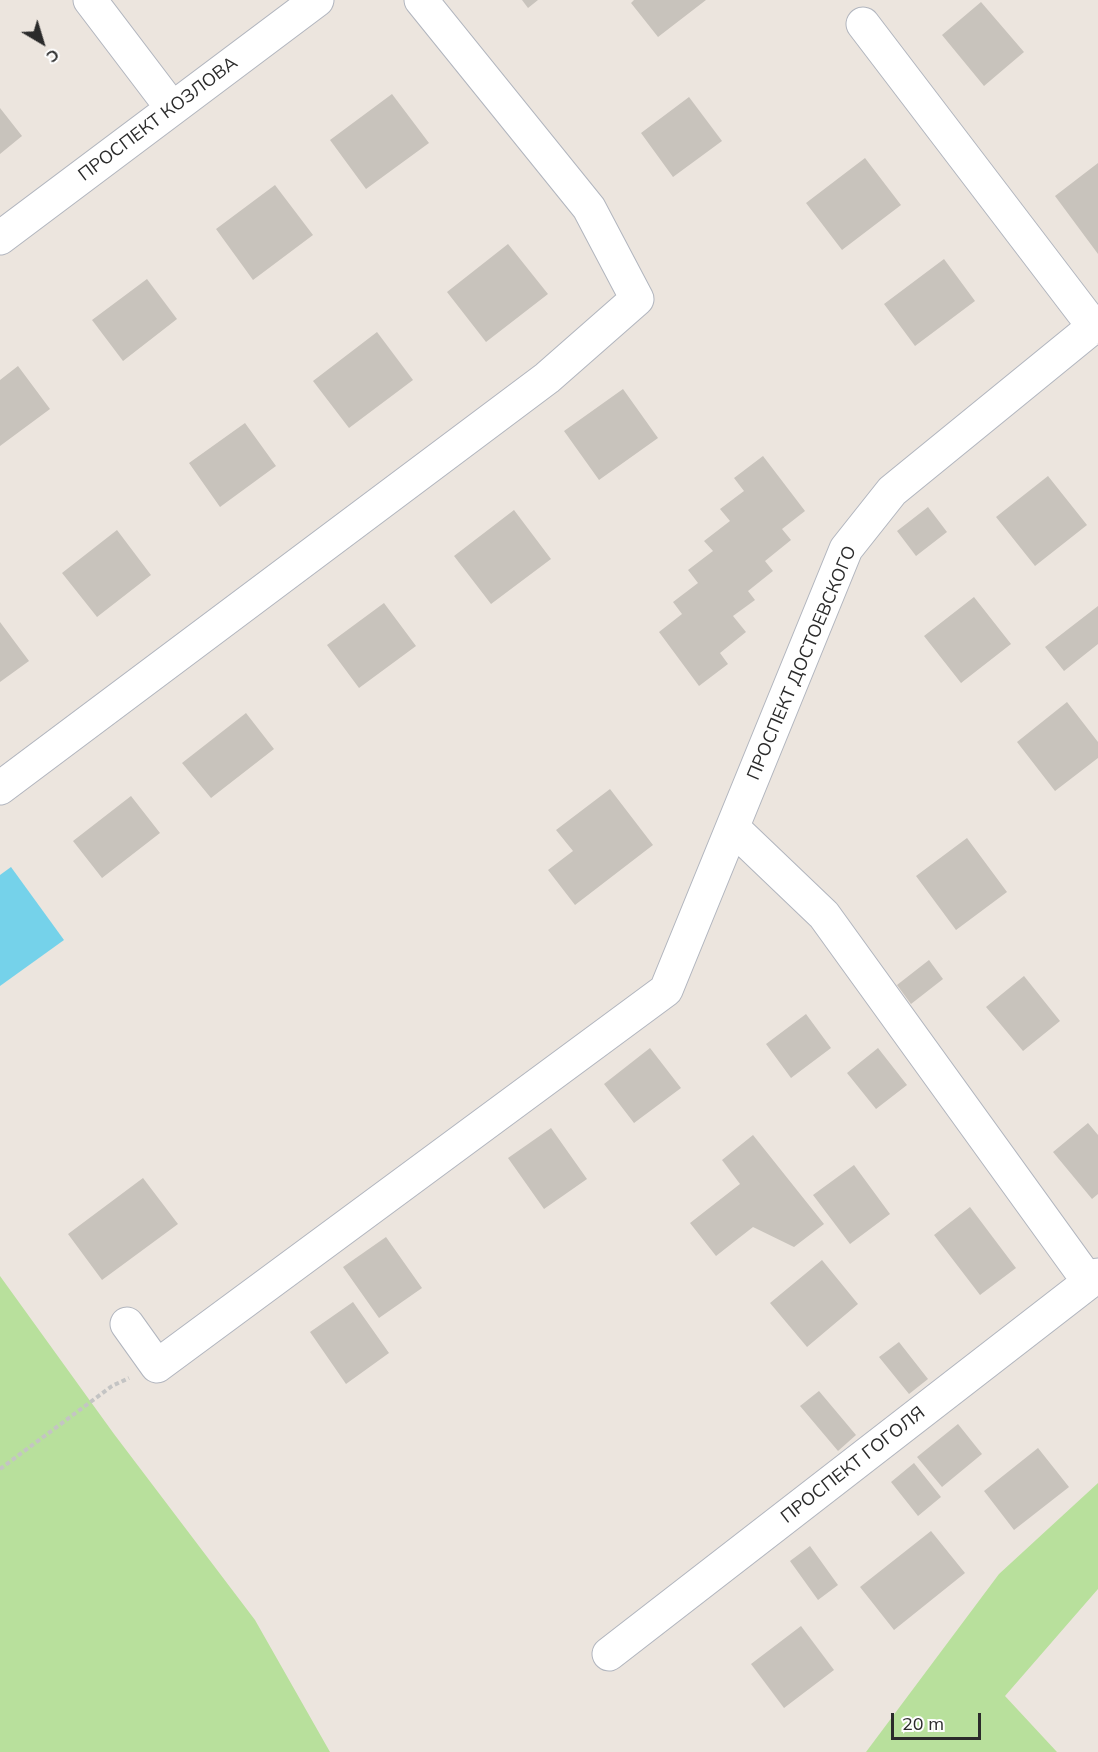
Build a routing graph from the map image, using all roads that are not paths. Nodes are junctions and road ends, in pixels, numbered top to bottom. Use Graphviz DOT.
graph roads {
  1 [pos="90,0"];
  2 [pos="317,0"];
  3 [pos="421,0"];
  4 [pos="863,24"];
  5 [pos="172,108"];
  6 [pos="0,238"];
  7 [pos="1096,325"];
  8 [pos="0,788"];
  9 [pos="733,828"];
  10 [pos="1094,1279"];
  11 [pos="127,1324"];
  12 [pos="609,1654"];
  1 -- 5 [label="street"];
  2 -- 5 [label="street, ПРОСПЕКТ КОЗЛОВА"];
  3 -- 8 [label="street"];
  4 -- 7 [label="street"];
  5 -- 6 [label="street, ПРОСПЕКТ КОЗЛОВА"];
  7 -- 9 [label="street, ПРОСПЕКТ ДОСТОЕВСКОГО"];
  9 -- 10 [label="street"];
  9 -- 11 [label="street, ПРОСПЕКТ ДОСТОЕВСКОГО"];
  10 -- 12 [label="street, ПРОСПЕКТ ГОГОЛЯ"];
}
